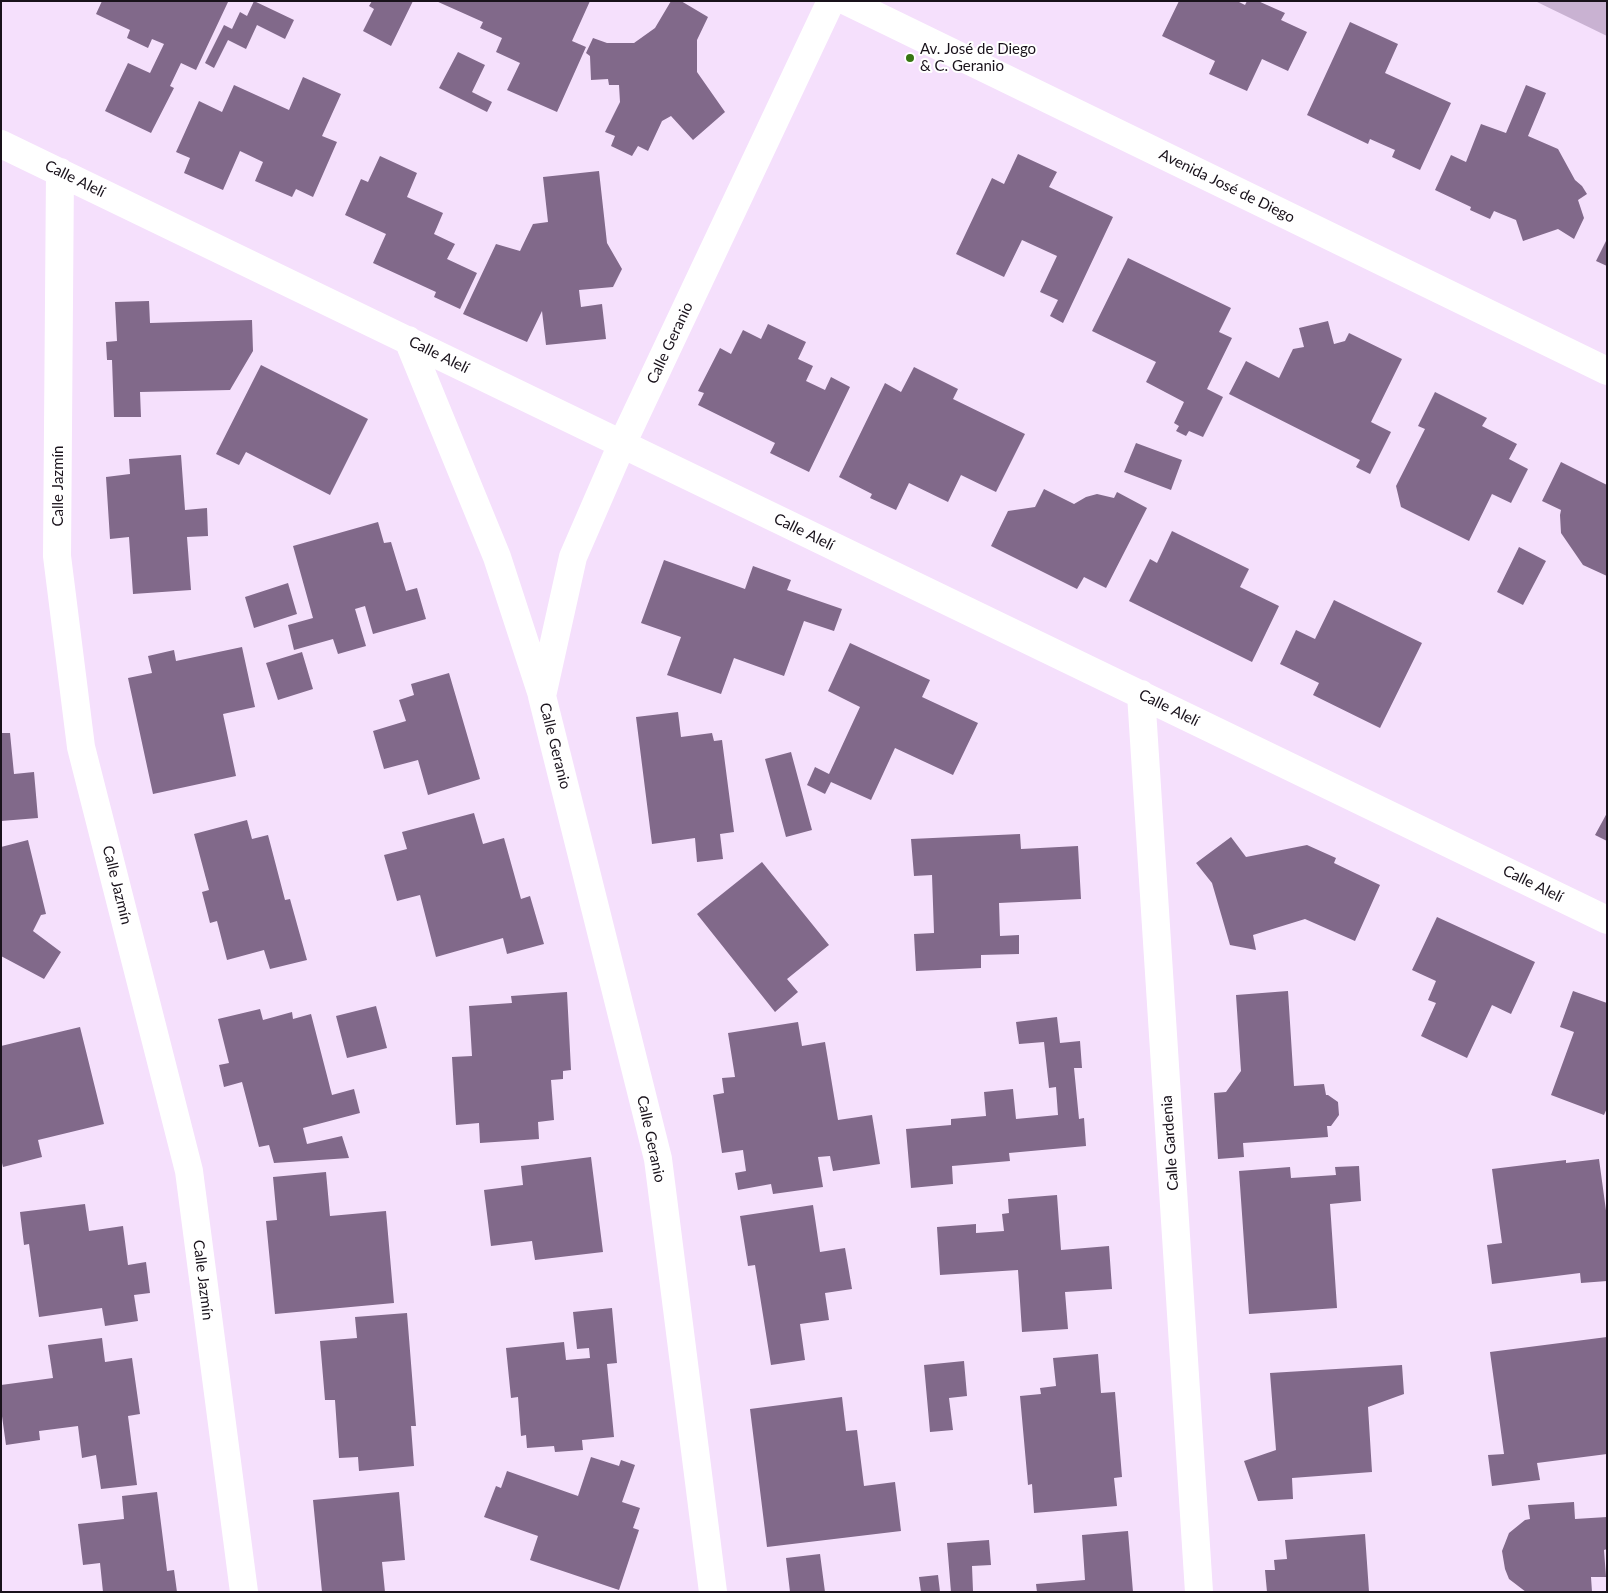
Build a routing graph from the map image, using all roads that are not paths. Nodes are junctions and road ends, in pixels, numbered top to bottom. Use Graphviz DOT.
graph roads {
  1 [pos="832,1"];
  2 [pos="846,1"];
  3 [pos="1,144"];
  4 [pos="60,172"];
  5 [pos="408,340"];
  6 [pos="1607,371"];
  7 [pos="622,444"];
  8 [pos="1140,694"];
  9 [pos="542,696"];
  10 [pos="1607,920"];
  11 [pos="244,1592"];
  12 [pos="713,1592"];
  13 [pos="1199,1592"];
  1 -- 7 [label="street, Calle Geranio"];
  2 -- 6 [label="street, Avenida José de Diego"];
  3 -- 4 [label="street, Calle Alelí"];
  4 -- 5 [label="street, Calle Alelí"];
  4 -- 11 [label="street, Calle Jazmín"];
  5 -- 7 [label="street, Calle Alelí"];
  5 -- 9 [label="street, Calle Geranio"];
  7 -- 8 [label="street, Calle Alelí"];
  7 -- 9 [label="street, Calle Geranio"];
  8 -- 10 [label="street, Calle Alelí"];
  8 -- 13 [label="street, Calle Gardenia"];
  9 -- 12 [label="street, Calle Geranio"];
}
